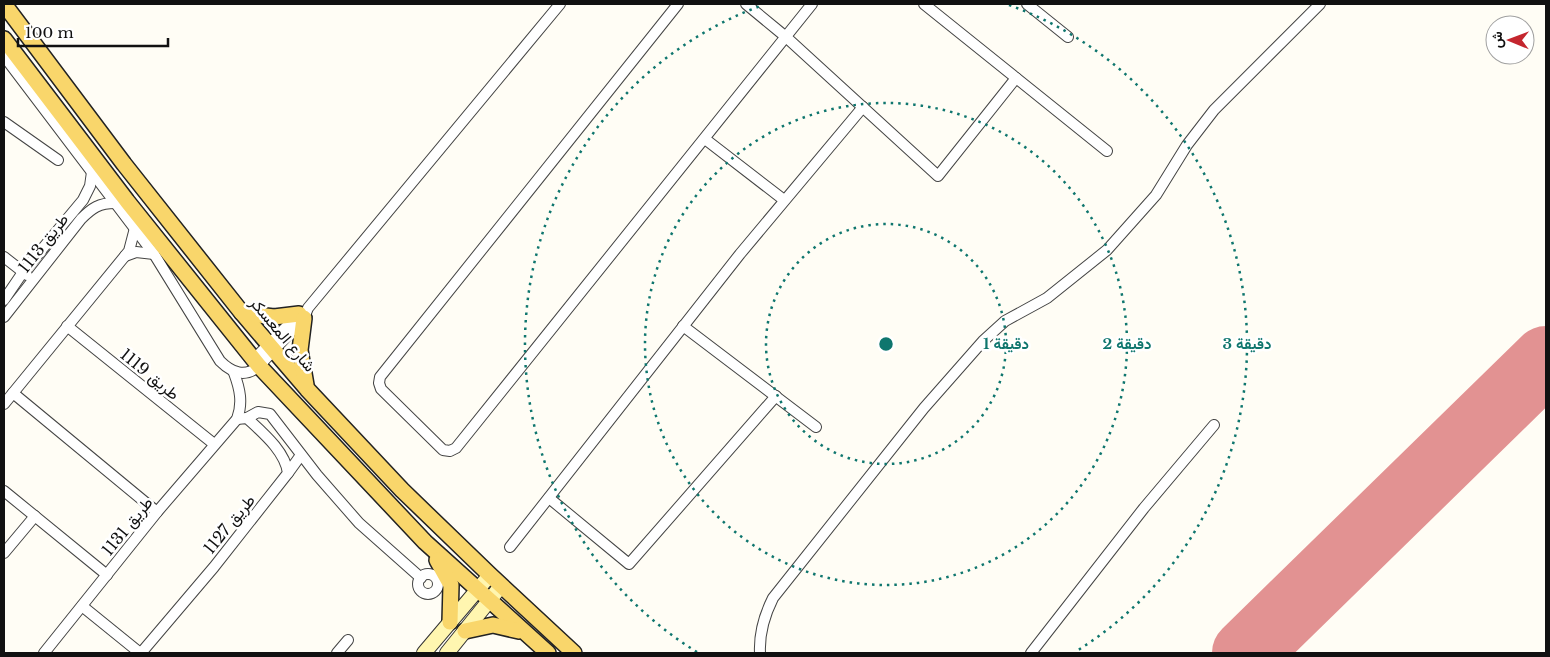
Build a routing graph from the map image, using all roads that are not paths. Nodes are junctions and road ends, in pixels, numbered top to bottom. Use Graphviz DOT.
graph roads {
  1 [pos="4,4"];
  2 [pos="560,4"];
  3 [pos="678,4"];
  4 [pos="746,4"];
  5 [pos="812,4"];
  6 [pos="924,4"];
  7 [pos="1027,4"];
  8 [pos="1320,4"];
  9 [pos="786,37"];
  10 [pos="1068,37"];
  11 [pos="4,39"];
  12 [pos="4,56"];
  13 [pos="1016,78"];
  14 [pos="863,107"];
  15 [pos="4,122"];
  16 [pos="705,139"];
  17 [pos="1107,151"];
  18 [pos="58,160"];
  19 [pos="92,172"];
  20 [pos="784,200"];
  21 [pos="115,203"];
  22 [pos="135,228"];
  23 [pos="154,254"];
  24 [pos="125,256"];
  25 [pos="4,257"];
  26 [pos="23,272"];
  27 [pos="34,280"];
  28 [pos="4,300"];
  29 [pos="242,313"];
  30 [pos="304,313"];
  31 [pos="4,317"];
  32 [pos="67,326"];
  33 [pos="684,326"];
  34 [pos="271,347"];
  35 [pos="256,363"];
  36 [pos="234,373"];
  37 [pos="307,389"];
  38 [pos="13,393"];
  39 [pos="776,396"];
  40 [pos="4,404"];
  41 [pos="242,419"];
  42 [pos="1214,425"];
  43 [pos="816,427"];
  44 [pos="214,444"];
  45 [pos="301,455"];
  46 [pos="288,473"];
  47 [pos="4,491"];
  48 [pos="550,498"];
  49 [pos="158,512"];
  50 [pos="34,516"];
  51 [pos="425,542"];
  52 [pos="510,547"];
  53 [pos="4,552"];
  54 [pos="107,575"];
  55 [pos="421,578"];
  56 [pos="495,581"];
  57 [pos="478,590"];
  58 [pos="489,601"];
  59 [pos="82,606"];
  60 [pos="450,622"];
  61 [pos="465,631"];
  62 [pos="524,633"];
  63 [pos="348,640"];
  64 [pos="44,653"];
  65 [pos="140,653"];
  66 [pos="337,653"];
  67 [pos="424,653"];
  68 [pos="448,653"];
  69 [pos="548,653"];
  70 [pos="574,653"];
  71 [pos="760,653"];
  72 [pos="1031,653"];
  1 -- 29 [label="main road, شارع المعسكر"];
  2 -- 30 [label="street"];
  3 -- 16 [label="street"];
  4 -- 9 [label="street"];
  5 -- 9 [label="street"];
  6 -- 13 [label="street"];
  7 -- 10 [label="street"];
  8 -- 71 [label="street"];
  9 -- 14 [label="street"];
  9 -- 16 [label="street"];
  11 -- 35 [label="main road"];
  12 -- 19 [label="street"];
  13 -- 14 [label="street"];
  13 -- 17 [label="street"];
  14 -- 20 [label="street"];
  15 -- 18 [label="street"];
  16 -- 20 [label="street"];
  19 -- 21 [label="street"];
  19 -- 26 [label="street, طريق 1113"];
  20 -- 33 [label="street"];
  21 -- 22 [label="street"];
  21 -- 27 [label="street, طريق 1113"];
  22 -- 23 [label="street"];
  22 -- 24 [label="street"];
  23 -- 24 [label="street"];
  23 -- 36 [label="street"];
  24 -- 32 [label="street"];
  25 -- 26 [label="street"];
  26 -- 27 [label="street"];
  26 -- 28 [label="street, طريق 1113"];
  27 -- 31 [label="street, طريق 1113"];
  29 -- 30 [label="main road"];
  29 -- 34 [label="main road, شارع المعسكر"];
  30 -- 34 [label="street"];
  30 -- 37 [label="main road"];
  32 -- 38 [label="street"];
  32 -- 44 [label="street, طريق 1119"];
  33 -- 39 [label="street"];
  33 -- 48 [label="street"];
  34 -- 35 [label="street"];
  34 -- 37 [label="main road, شارع المعسكر"];
  35 -- 36 [label="street"];
  35 -- 51 [label="main road"];
  36 -- 41 [label="street"];
  37 -- 56 [label="main road, شارع المعسكر"];
  38 -- 40 [label="street"];
  38 -- 49 [label="street"];
  39 -- 43 [label="street"];
  39 -- 48 [label="street"];
  41 -- 44 [label="street, طريق 1131"];
  41 -- 45 [label="street"];
  41 -- 46 [label="street"];
  42 -- 72 [label="street"];
  44 -- 49 [label="street, طريق 1131"];
  45 -- 46 [label="street, طريق 1127"];
  45 -- 55 [label="street"];
  46 -- 65 [label="street, طريق 1127"];
  47 -- 50 [label="street"];
  48 -- 52 [label="street"];
  49 -- 54 [label="street, طريق 1131"];
  50 -- 53 [label="street"];
  50 -- 54 [label="street"];
  51 -- 57 [label="main road"];
  51 -- 60 [label="main road"];
  54 -- 59 [label="street, طريق 1131"];
  56 -- 57 [label="street"];
  56 -- 58 [label="street"];
  56 -- 70 [label="main road, شارع المعسكر"];
  57 -- 58 [label="main road"];
  57 -- 60 [label="street"];
  58 -- 61 [label="street"];
  58 -- 62 [label="main road"];
  59 -- 64 [label="street, طريق 1131"];
  59 -- 65 [label="street"];
  60 -- 67 [label="street"];
  61 -- 62 [label="main road"];
  61 -- 68 [label="street"];
  62 -- 69 [label="main road"];
  63 -- 66 [label="street"];
}
